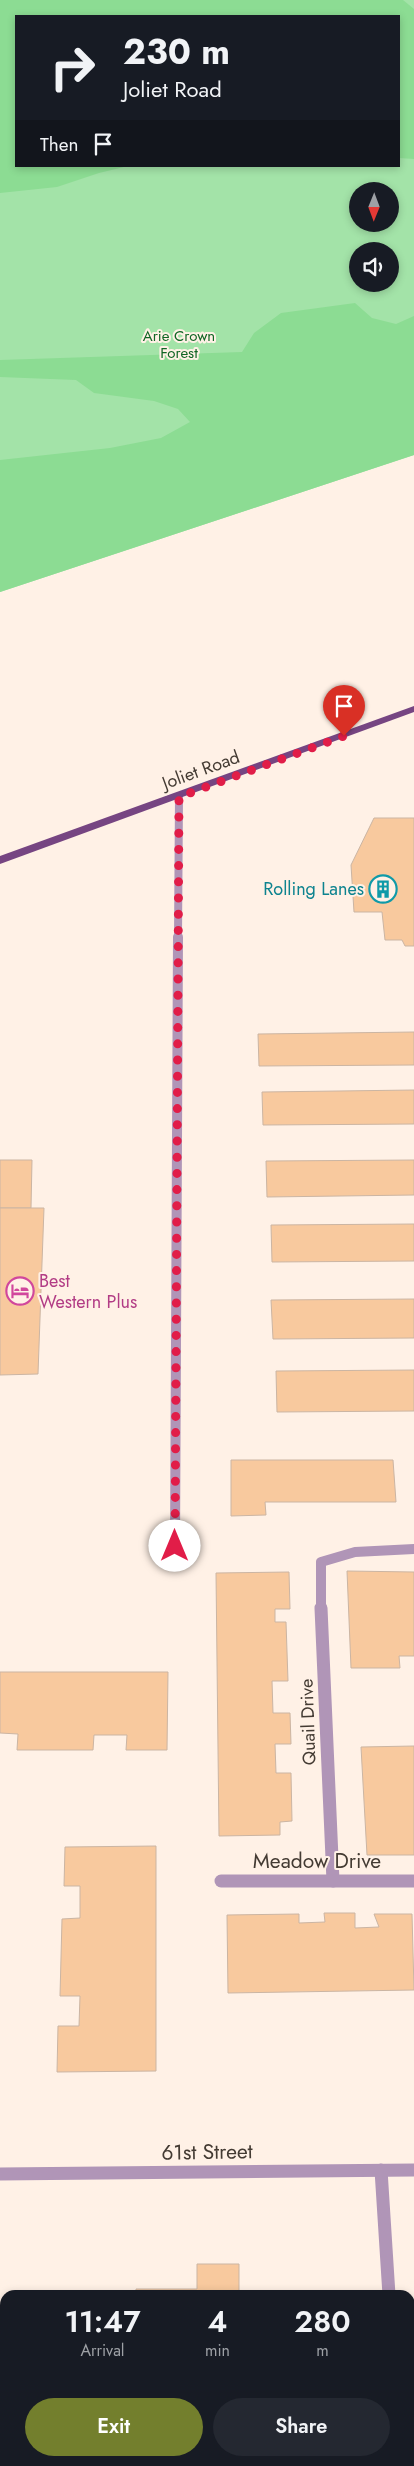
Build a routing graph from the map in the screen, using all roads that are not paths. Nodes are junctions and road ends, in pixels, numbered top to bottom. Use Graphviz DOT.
graph roads {
  1 [pos="414,709"];
  2 [pos="179,797"];
  3 [pos="0,860"];
  4 [pos="175,1546"];
  5 [pos="414,1550"];
  6 [pos="221,1881"];
  7 [pos="333,1881"];
  8 [pos="414,1881"];
  9 [pos="381,2170"];
  10 [pos="414,2170"];
  11 [pos="0,2174"];
  12 [pos="389,2290"];
  1 -- 2 [label="main road, Joliet Road"];
  2 -- 3 [label="main road, Joliet Road"];
  2 -- 4 [label="street"];
  5 -- 7 [label="street, Quail Drive"];
  6 -- 7 [label="street, Meadow Drive"];
  7 -- 8 [label="street, Meadow Drive"];
  9 -- 10 [label="street, 61st Street"];
  9 -- 11 [label="street, 61st Street"];
  9 -- 12 [label="street"];
}
